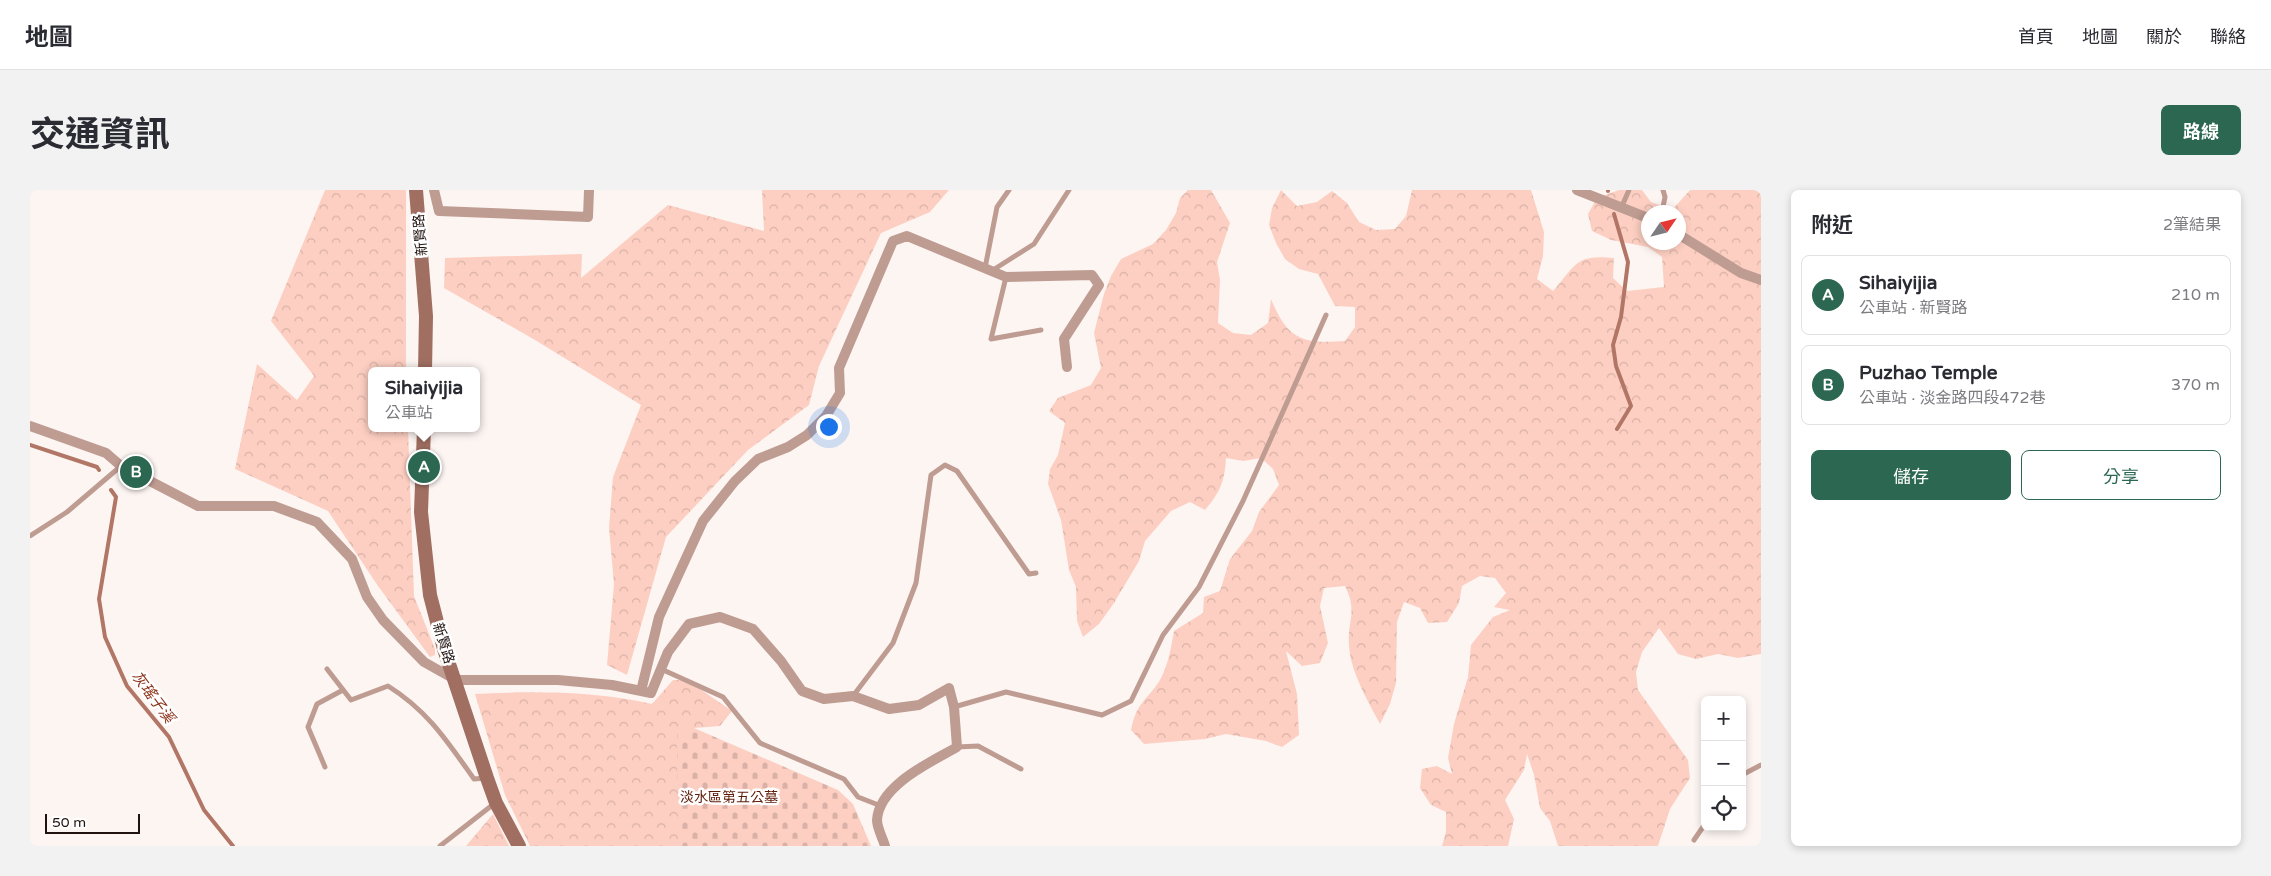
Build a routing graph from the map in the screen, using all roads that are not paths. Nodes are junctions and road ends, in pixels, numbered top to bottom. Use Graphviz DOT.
graph roads {
  1 [pos="416,190"];
  2 [pos="434,190"];
  3 [pos="589,190"];
  4 [pos="1009,190"];
  5 [pos="1069,190"];
  6 [pos="1577,190"];
  7 [pos="1629,190"];
  8 [pos="1663,190"];
  9 [pos="1663,205"];
  10 [pos="1622,206"];
  11 [pos="1641,215"];
  12 [pos="1686,239"];
  13 [pos="989,269"];
  14 [pos="1006,277"];
  15 [pos="1761,280"];
  16 [pos="1326,315"];
  17 [pos="1041,330"];
  18 [pos="425,367"];
  19 [pos="1067,367"];
  20 [pos="30,426"];
  21 [pos="424,432"];
  22 [pos="121,466"];
  23 [pos="30,536"];
  24 [pos="1036,573"];
  25 [pos="327,669"];
  26 [pos="661,669"];
  27 [pos="456,680"];
  28 [pos="343,690"];
  29 [pos="641,691"];
  30 [pos="852,696"];
  31 [pos="954,707"];
  32 [pos="957,747"];
  33 [pos="1761,765"];
  34 [pos="325,767"];
  35 [pos="1021,769"];
  36 [pos="1746,773"];
  37 [pos="487,778"];
  38 [pos="496,803"];
  39 [pos="882,807"];
  40 [pos="1701,830"];
  41 [pos="1694,840"];
  42 [pos="440,846"];
  43 [pos="519,846"];
  44 [pos="885,846"];
  1 -- 18 [label="street, 新賢路"];
  2 -- 3 [label="street"];
  4 -- 13 [label="lane"];
  5 -- 13 [label="lane"];
  6 -- 10 [label="street"];
  7 -- 10 [label="lane"];
  8 -- 9 [label="lane"];
  10 -- 11 [label="street"];
  12 -- 15 [label="street"];
  13 -- 14 [label="street"];
  13 -- 29 [label="street"];
  14 -- 17 [label="lane"];
  14 -- 19 [label="street"];
  16 -- 31 [label="lane"];
  20 -- 22 [label="street"];
  21 -- 27 [label="street, 新賢路"];
  22 -- 23 [label="lane"];
  22 -- 27 [label="street"];
  24 -- 30 [label="lane"];
  25 -- 28 [label="lane"];
  26 -- 29 [label="street"];
  26 -- 30 [label="street"];
  26 -- 39 [label="lane"];
  27 -- 29 [label="street"];
  27 -- 37 [label="street, 新賢路"];
  28 -- 34 [label="lane"];
  28 -- 37 [label="lane"];
  30 -- 31 [label="street"];
  31 -- 32 [label="street"];
  32 -- 35 [label="lane"];
  32 -- 39 [label="street"];
  33 -- 36 [label="lane"];
  37 -- 38 [label="street, 新賢路"];
  38 -- 42 [label="lane"];
  38 -- 43 [label="street, 新賢路"];
  39 -- 44 [label="street"];
  40 -- 41 [label="lane"];
}
